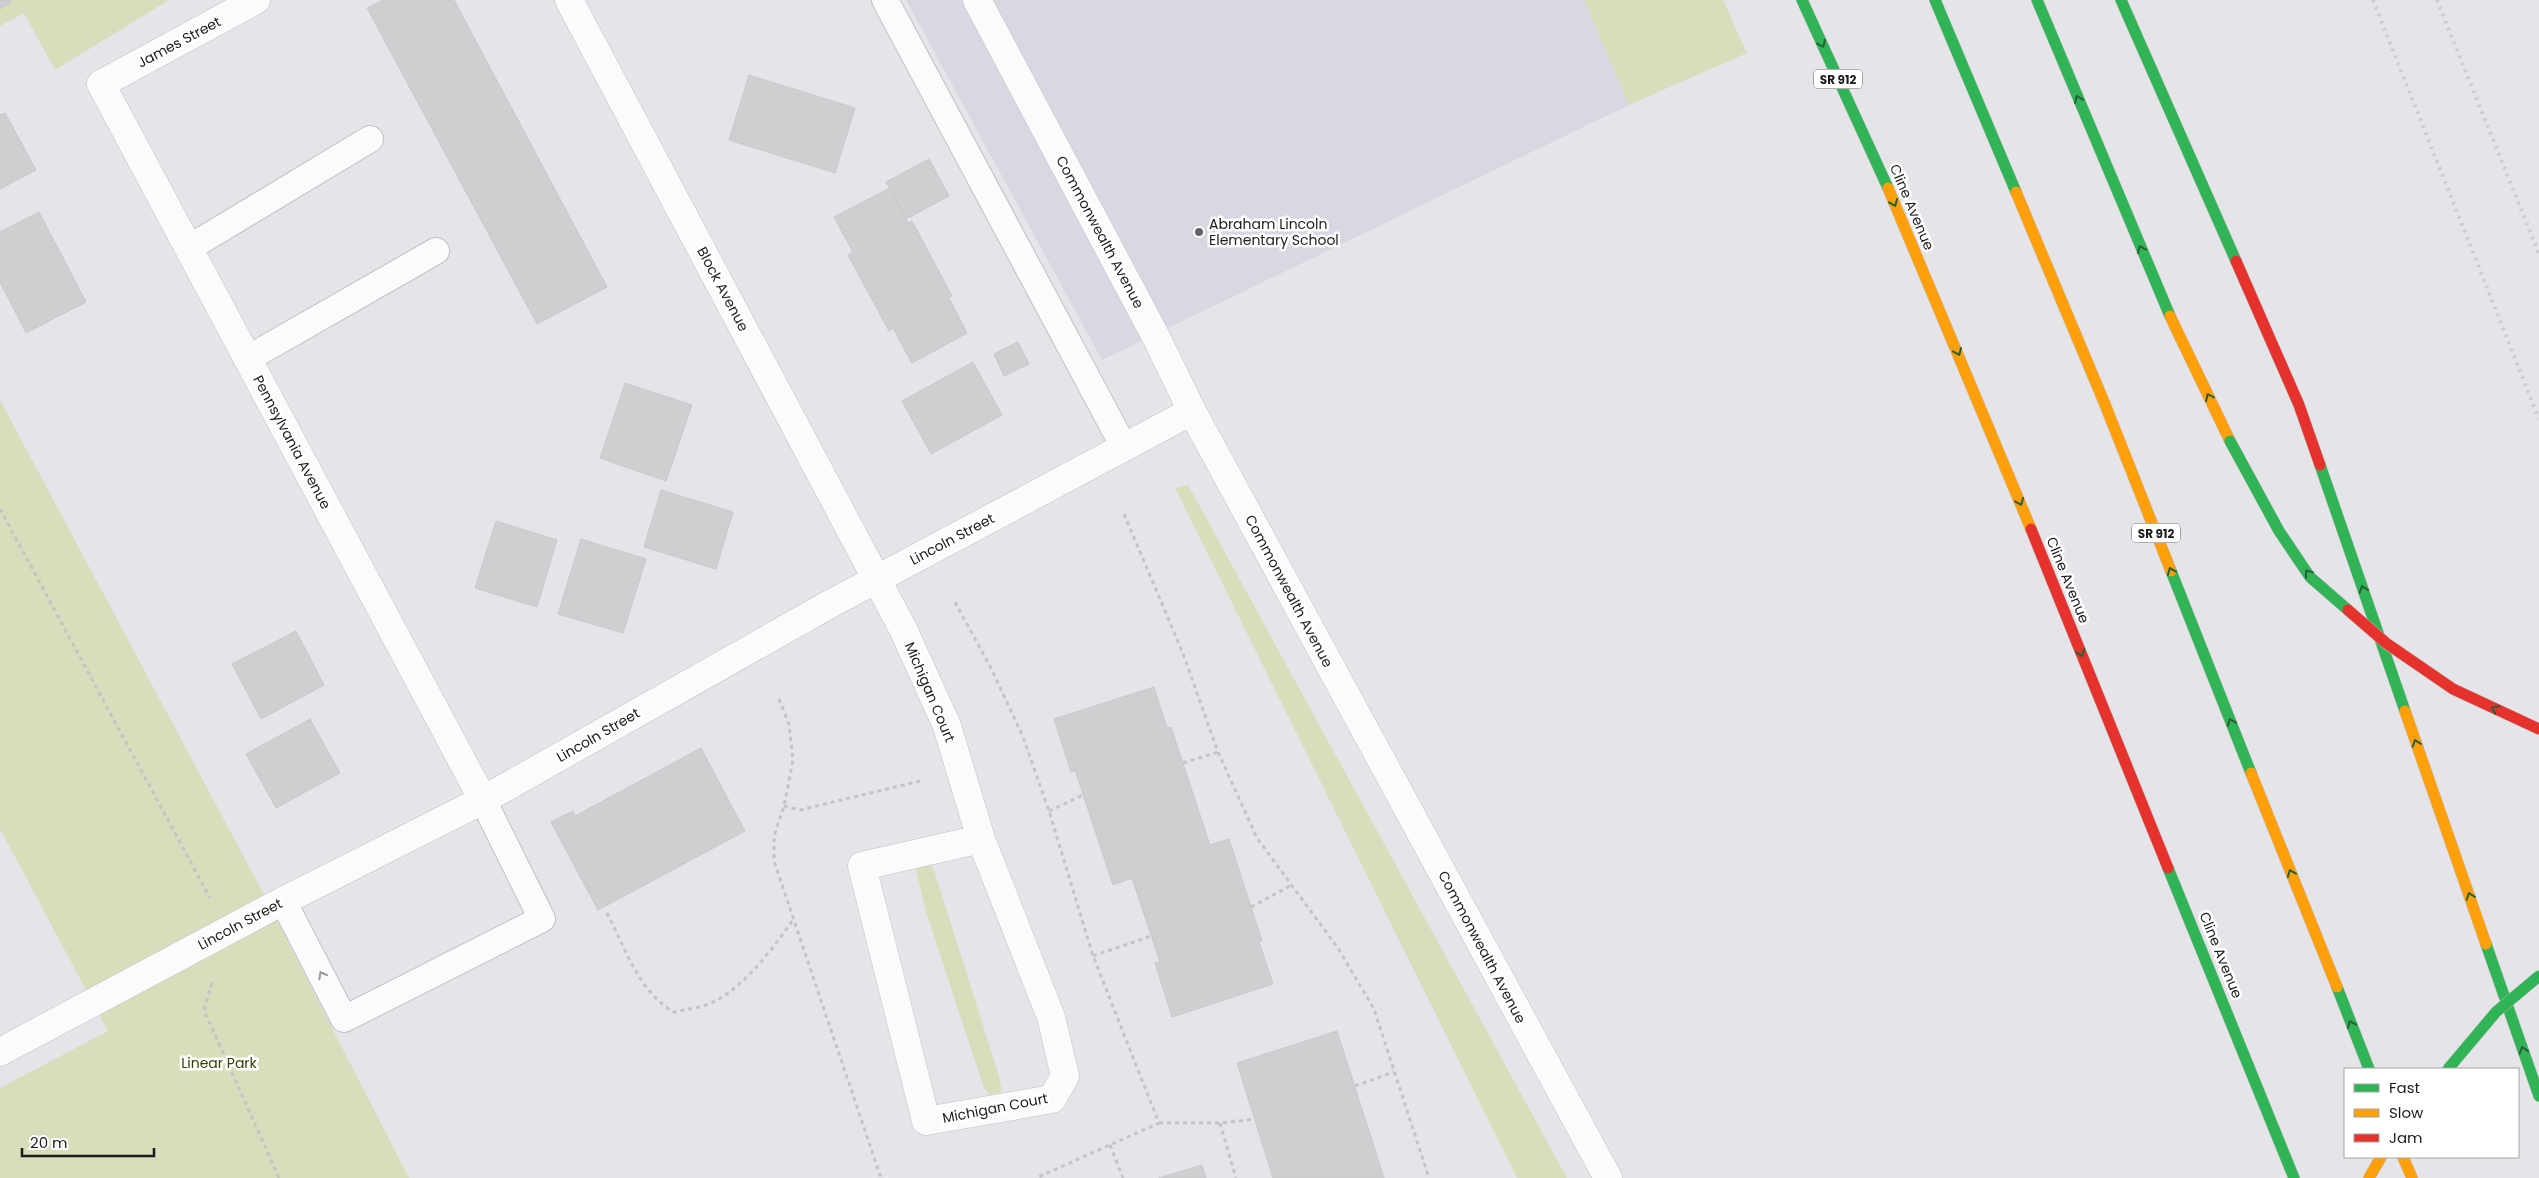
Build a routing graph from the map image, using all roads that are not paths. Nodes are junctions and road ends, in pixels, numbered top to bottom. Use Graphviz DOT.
graph roads {
  1 [pos="256,0"];
  2 [pos="569,0"];
  3 [pos="885,0"];
  4 [pos="977,0"];
  5 [pos="1802,0"];
  6 [pos="1935,0"];
  7 [pos="2036,0"];
  8 [pos="2121,0"];
  9 [pos="101,84"];
  10 [pos="370,139"];
  11 [pos="189,248"];
  12 [pos="436,251"];
  13 [pos="247,359"];
  14 [pos="1192,411"];
  15 [pos="1124,447"];
  16 [pos="877,578"];
  17 [pos="2539,730"];
  18 [pos="483,800"];
  19 [pos="981,839"];
  20 [pos="283,901"];
  21 [pos="2539,976"];
  22 [pos="0,1052"];
  23 [pos="2369,1068"];
  24 [pos="2449,1068"];
  25 [pos="2539,1096"];
  26 [pos="2380,1158"];
  27 [pos="2403,1158"];
  28 [pos="1608,1178"];
  29 [pos="2294,1178"];
  30 [pos="2369,1178"];
  31 [pos="2412,1178"];
  1 -- 9 [label="street, James Street"];
  2 -- 16 [label="street, Block Avenue"];
  3 -- 15 [label="lane"];
  4 -- 14 [label="street, Commonwealth Avenue"];
  5 -- 29 [label="highway, Cline Avenue / SR 912, one-way"];
  23 -- 6 [label="highway, SR 912, one-way"];
  17 -- 7 [label="highway, one-way, bridge"];
  25 -- 8 [label="highway, one-way"];
  9 -- 11 [label="street, Pennsylvania Avenue"];
  10 -- 11 [label="lane"];
  11 -- 13 [label="street, Pennsylvania Avenue"];
  12 -- 13 [label="lane"];
  13 -- 18 [label="street, Pennsylvania Avenue"];
  14 -- 15 [label="street, Lincoln Street"];
  14 -- 28 [label="street, Commonwealth Avenue"];
  15 -- 16 [label="street, Lincoln Street"];
  16 -- 18 [label="street, Lincoln Street"];
  16 -- 19 [label="street, Michigan Court"];
  18 -- 20 [label="street, Lincoln Street"];
  18 -- 20 [label="lane, one-way"];
  19 -- 19 [label="street, Michigan Court"];
  20 -- 22 [label="street, Lincoln Street"];
  21 -- 24 [label="highway, bridge"];
  26 -- 30 [label="highway"];
  27 -- 31 [label="highway"];
}
